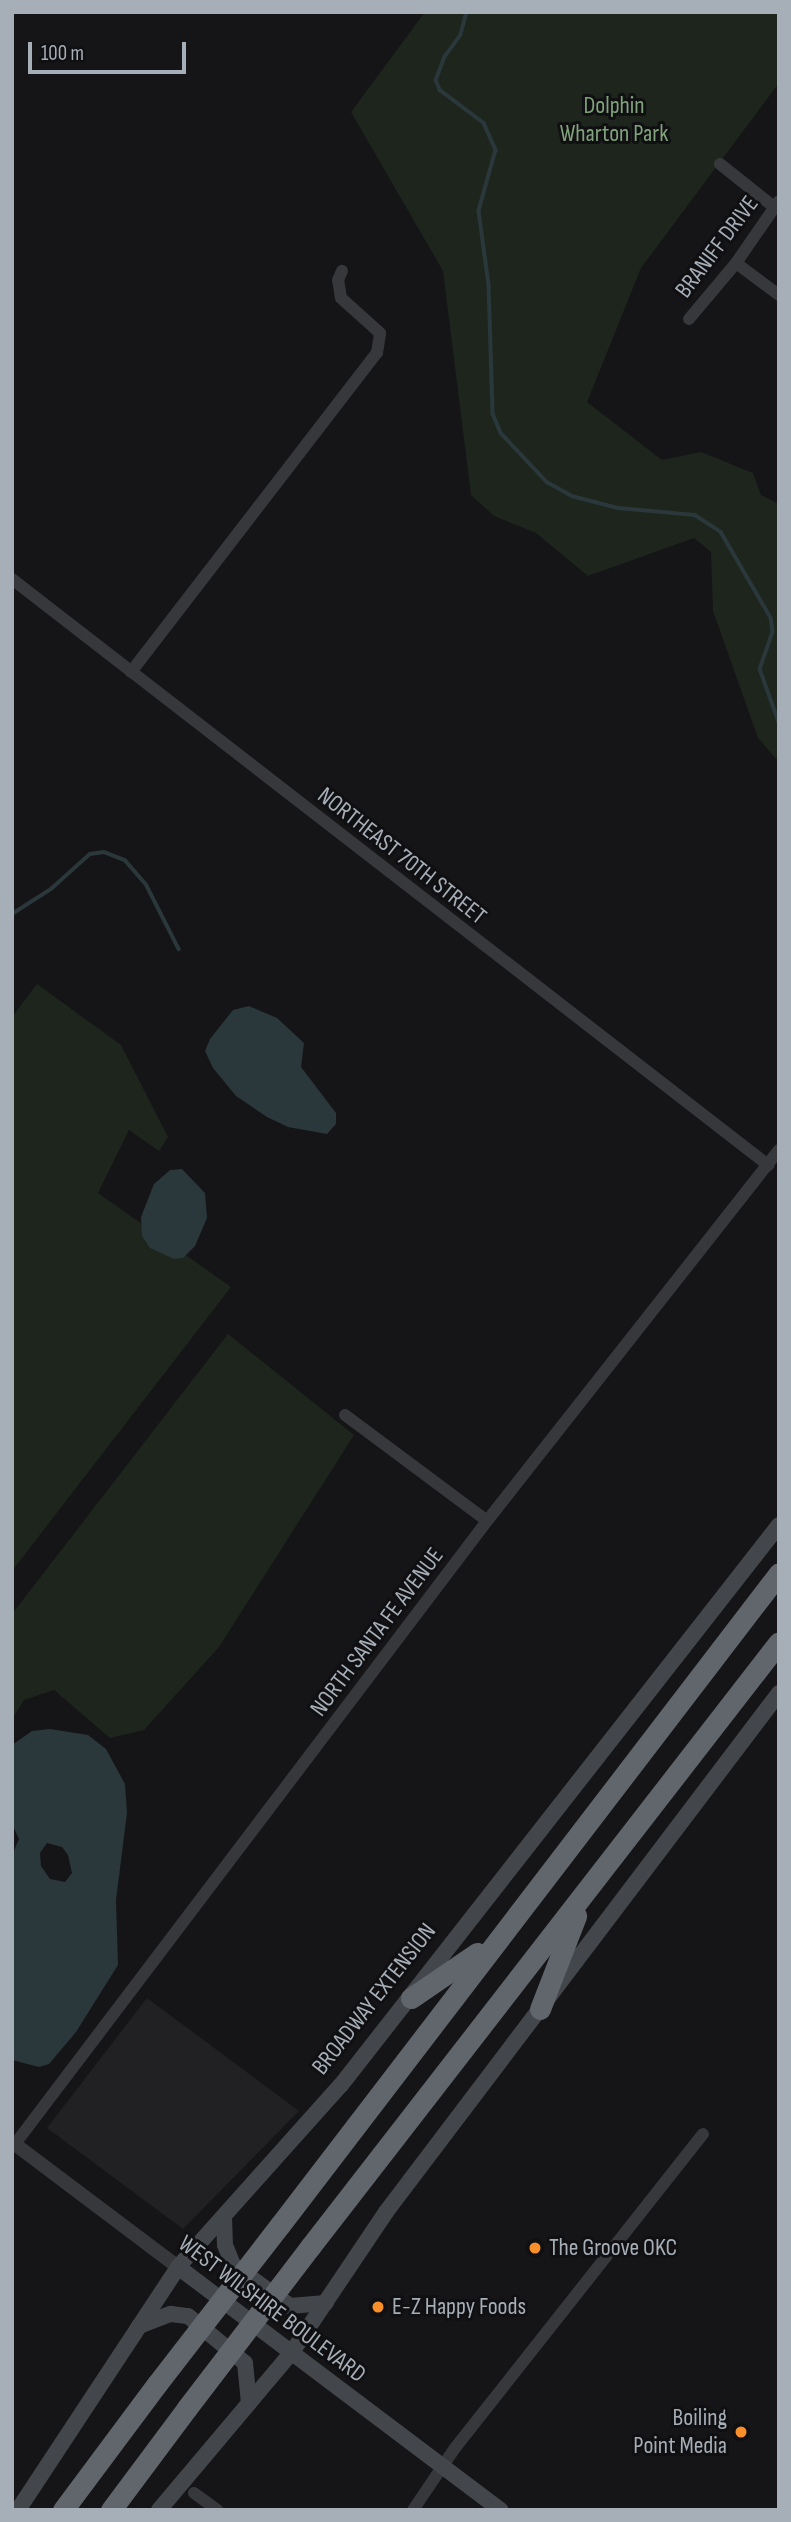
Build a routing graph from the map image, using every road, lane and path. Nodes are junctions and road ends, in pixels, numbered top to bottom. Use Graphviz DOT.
graph roads {
  1 [pos="720,164"];
  2 [pos="776,204"];
  3 [pos="736,263"];
  4 [pos="342,271"];
  5 [pos="779,295"];
  6 [pos="689,319"];
  7 [pos="12,579"];
  8 [pos="131,672"];
  9 [pos="779,1150"];
  10 [pos="768,1164"];
  11 [pos="345,1415"];
  12 [pos="487,1521"];
  13 [pos="779,1525"];
  14 [pos="779,1573"];
  15 [pos="779,1642"];
  16 [pos="779,1693"];
  17 [pos="585,1893"];
  18 [pos="496,1940"];
  19 [pos="411,1998"];
  20 [pos="540,2009"];
  21 [pos="703,2134"];
  22 [pos="13,2143"];
  23 [pos="224,2217"];
  24 [pos="178,2267"];
  25 [pos="326,2303"];
  26 [pos="139,2326"];
  27 [pos="292,2352"];
  28 [pos="249,2403"];
  29 [pos="444,2467"];
  30 [pos="194,2493"];
  31 [pos="18,2510"];
  32 [pos="63,2510"];
  33 [pos="111,2510"];
  34 [pos="159,2510"];
  35 [pos="217,2510"];
  36 [pos="414,2510"];
  37 [pos="501,2510"];
  1 -- 2 [label="street"];
  2 -- 3 [label="street, BRANIFF DRIVE"];
  3 -- 5 [label="street"];
  3 -- 6 [label="street, BRANIFF DRIVE"];
  4 -- 8 [label="street"];
  7 -- 8 [label="street, NORTHEAST 70TH STREET"];
  8 -- 10 [label="street, NORTHEAST 70TH STREET"];
  9 -- 10 [label="street, NORTH SANTA FE AVENUE"];
  10 -- 12 [label="street, NORTH SANTA FE AVENUE"];
  11 -- 12 [label="street"];
  12 -- 22 [label="street, NORTH SANTA FE AVENUE"];
  13 -- 19 [label="main road, BROADWAY EXTENSION"];
  14 -- 18 [label="highway"];
  15 -- 17 [label="highway"];
  16 -- 20 [label="main road"];
  17 -- 20 [label="highway"];
  17 -- 33 [label="highway, bridge"];
  18 -- 19 [label="highway"];
  18 -- 32 [label="highway, bridge"];
  19 -- 23 [label="main road, BROADWAY EXTENSION"];
  20 -- 25 [label="main road"];
  21 -- 29 [label="street"];
  22 -- 24 [label="street, WEST WILSHIRE BOULEVARD"];
  23 -- 24 [label="main road, BROADWAY EXTENSION"];
  23 -- 25 [label="main road"];
  24 -- 26 [label="main road, BROADWAY EXTENSION"];
  24 -- 27 [label="main road, WEST WILSHIRE BOULEVARD"];
  25 -- 27 [label="main road"];
  26 -- 28 [label="main road"];
  26 -- 31 [label="main road, BROADWAY EXTENSION"];
  27 -- 28 [label="main road"];
  27 -- 29 [label="main road, WEST WILSHIRE BOULEVARD"];
  28 -- 34 [label="main road"];
  29 -- 36 [label="street"];
  29 -- 37 [label="main road, WEST WILSHIRE BOULEVARD"];
  30 -- 35 [label="street"];
}
